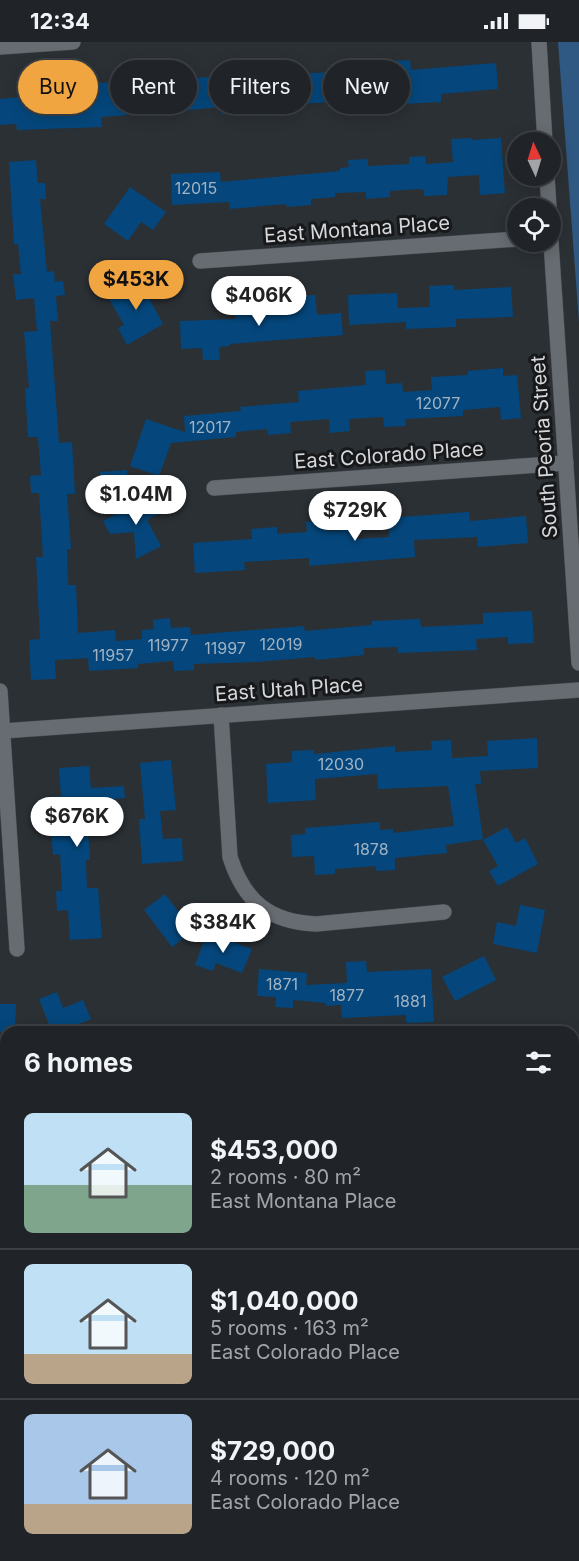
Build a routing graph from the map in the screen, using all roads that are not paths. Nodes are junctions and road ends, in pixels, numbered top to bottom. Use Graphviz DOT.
graph roads {
  1 [pos="74,42"];
  2 [pos="538,42"];
  3 [pos="0,47"];
  4 [pos="544,132"];
  5 [pos="507,240"];
  6 [pos="552,252"];
  7 [pos="200,261"];
  8 [pos="566,463"];
  9 [pos="214,488"];
  10 [pos="579,663"];
  11 [pos="579,690"];
  12 [pos="0,691"];
  13 [pos="221,715"];
  14 [pos="3,731"];
  15 [pos="444,912"];
  16 [pos="17,949"];
  1 -- 3 [label="street"];
  2 -- 4 [label="street"];
  5 -- 7 [label="street, East Montana Place"];
  6 -- 8 [label="street, South Peoria Street"];
  8 -- 9 [label="street, East Colorado Place"];
  8 -- 10 [label="street, South Peoria Street"];
  11 -- 13 [label="street, East Utah Place"];
  12 -- 14 [label="street"];
  13 -- 14 [label="street, East Utah Place"];
  13 -- 15 [label="street"];
  14 -- 16 [label="street"];
}
